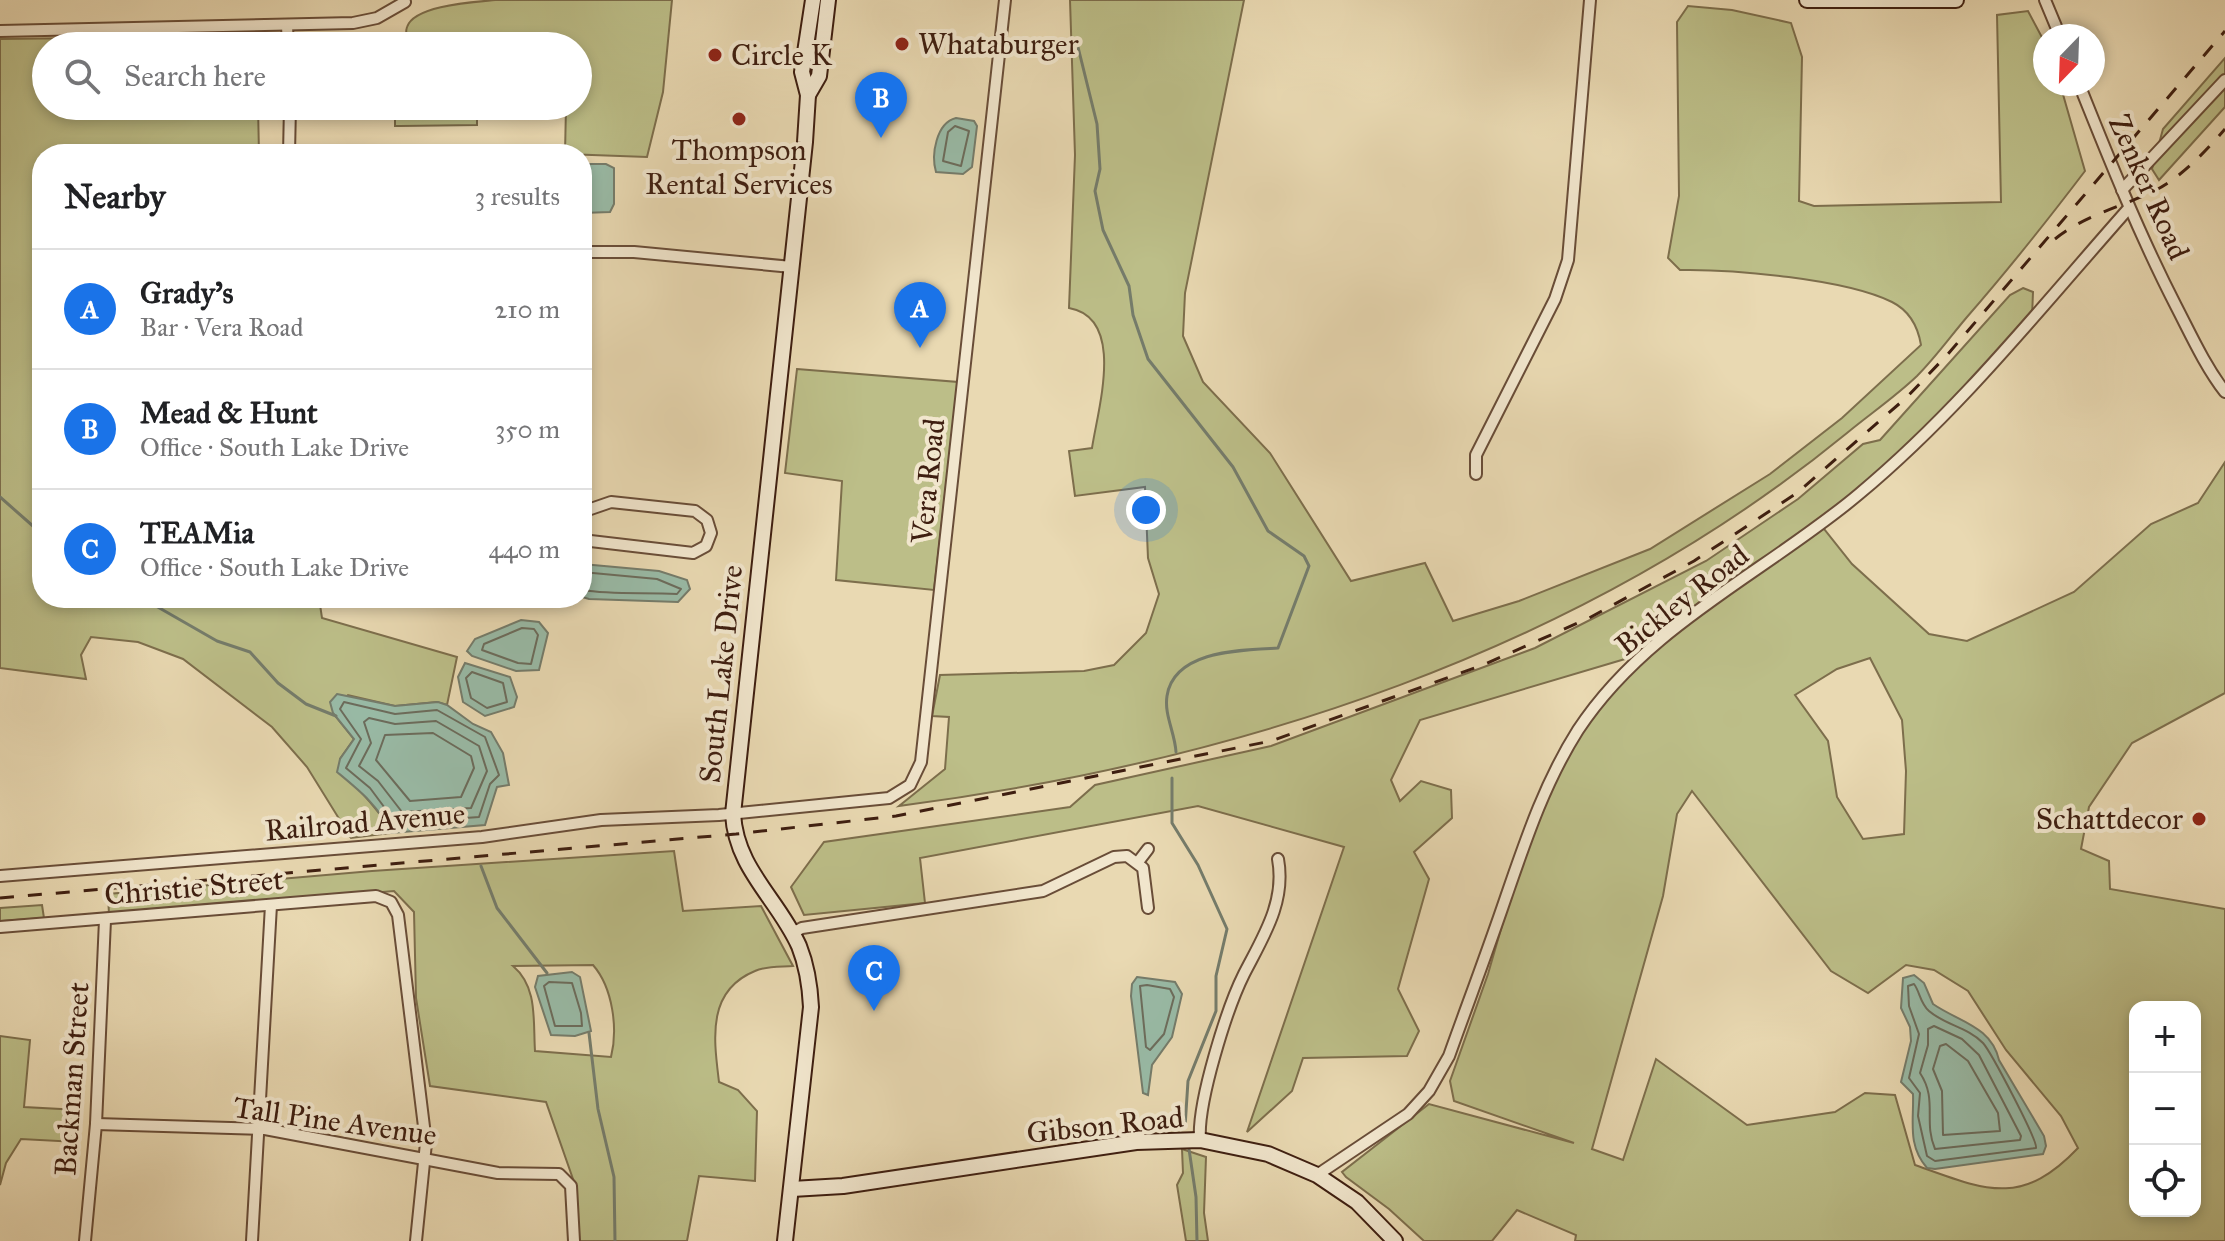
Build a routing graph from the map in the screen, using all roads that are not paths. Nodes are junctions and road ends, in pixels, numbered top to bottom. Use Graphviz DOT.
graph roads {
  1 [pos="813,0"];
  2 [pos="828,0"];
  3 [pos="1005,0"];
  4 [pos="1590,0"];
  5 [pos="1807,0"];
  6 [pos="1956,0"];
  7 [pos="2045,0"];
  8 [pos="408,1"];
  9 [pos="2055,24"];
  10 [pos="287,26"];
  11 [pos="0,31"];
  12 [pos="287,32"];
  13 [pos="2225,80"];
  14 [pos="808,95"];
  15 [pos="2084,96"];
  16 [pos="290,120"];
  17 [pos="289,144"];
  18 [pos="2122,190"];
  19 [pos="2129,208"];
  20 [pos="592,252"];
  21 [pos="792,267"];
  22 [pos="2225,392"];
  23 [pos="1476,474"];
  24 [pos="592,509"];
  25 [pos="592,541"];
  26 [pos="733,814"];
  27 [pos="1148,849"];
  28 [pos="1278,859"];
  29 [pos="1138,862"];
  30 [pos="0,876"];
  31 [pos="271,905"];
  32 [pos="1148,908"];
  33 [pos="105,920"];
  34 [pos="0,927"];
  35 [pos="792,933"];
  36 [pos="96,1124"];
  37 [pos="259,1129"];
  38 [pos="1200,1140"];
  39 [pos="426,1159"];
  40 [pos="1317,1175"];
  41 [pos="792,1189"];
  42 [pos="85,1241"];
  43 [pos="252,1241"];
  44 [pos="416,1241"];
  45 [pos="574,1241"];
  46 [pos="785,1241"];
  47 [pos="1395,1241"];
  1 -- 14 [label="main road, South Lake Drive"];
  2 -- 14 [label="main road, South Lake Drive"];
  3 -- 26 [label="street, Vera Road"];
  4 -- 23 [label="street"];
  5 -- 6 [label="main road"];
  7 -- 9 [label="street"];
  8 -- 10 [label="street"];
  10 -- 11 [label="street"];
  10 -- 12 [label="street"];
  13 -- 18 [label="street"];
  14 -- 21 [label="main road, South Lake Drive"];
  15 -- 18 [label="street, Zenker Road"];
  16 -- 17 [label="street"];
  18 -- 19 [label="street, Zenker Road"];
  19 -- 22 [label="street, Zenker Road"];
  19 -- 40 [label="street, Bickley Road"];
  20 -- 21 [label="street"];
  21 -- 26 [label="main road, South Lake Drive"];
  24 -- 25 [label="street"];
  26 -- 30 [label="street, Railroad Avenue"];
  26 -- 35 [label="main road, South Lake Drive"];
  27 -- 29 [label="street"];
  28 -- 38 [label="street"];
  29 -- 32 [label="street"];
  29 -- 35 [label="street"];
  31 -- 33 [label="street, Christie Street"];
  31 -- 37 [label="street"];
  31 -- 39 [label="street, Christie Street"];
  33 -- 34 [label="street, Christie Street"];
  33 -- 36 [label="street, Backman Street"];
  35 -- 41 [label="main road, South Lake Drive"];
  36 -- 37 [label="street, Tall Pine Avenue"];
  36 -- 42 [label="street, Backman Street"];
  37 -- 39 [label="street, Tall Pine Avenue"];
  37 -- 43 [label="street"];
  38 -- 40 [label="main road, Gibson Road"];
  38 -- 41 [label="main road, Gibson Road"];
  39 -- 44 [label="street"];
  39 -- 45 [label="street, Tall Pine Avenue"];
  40 -- 47 [label="main road, Gibson Road"];
  41 -- 46 [label="main road, South Lake Drive"];
}
